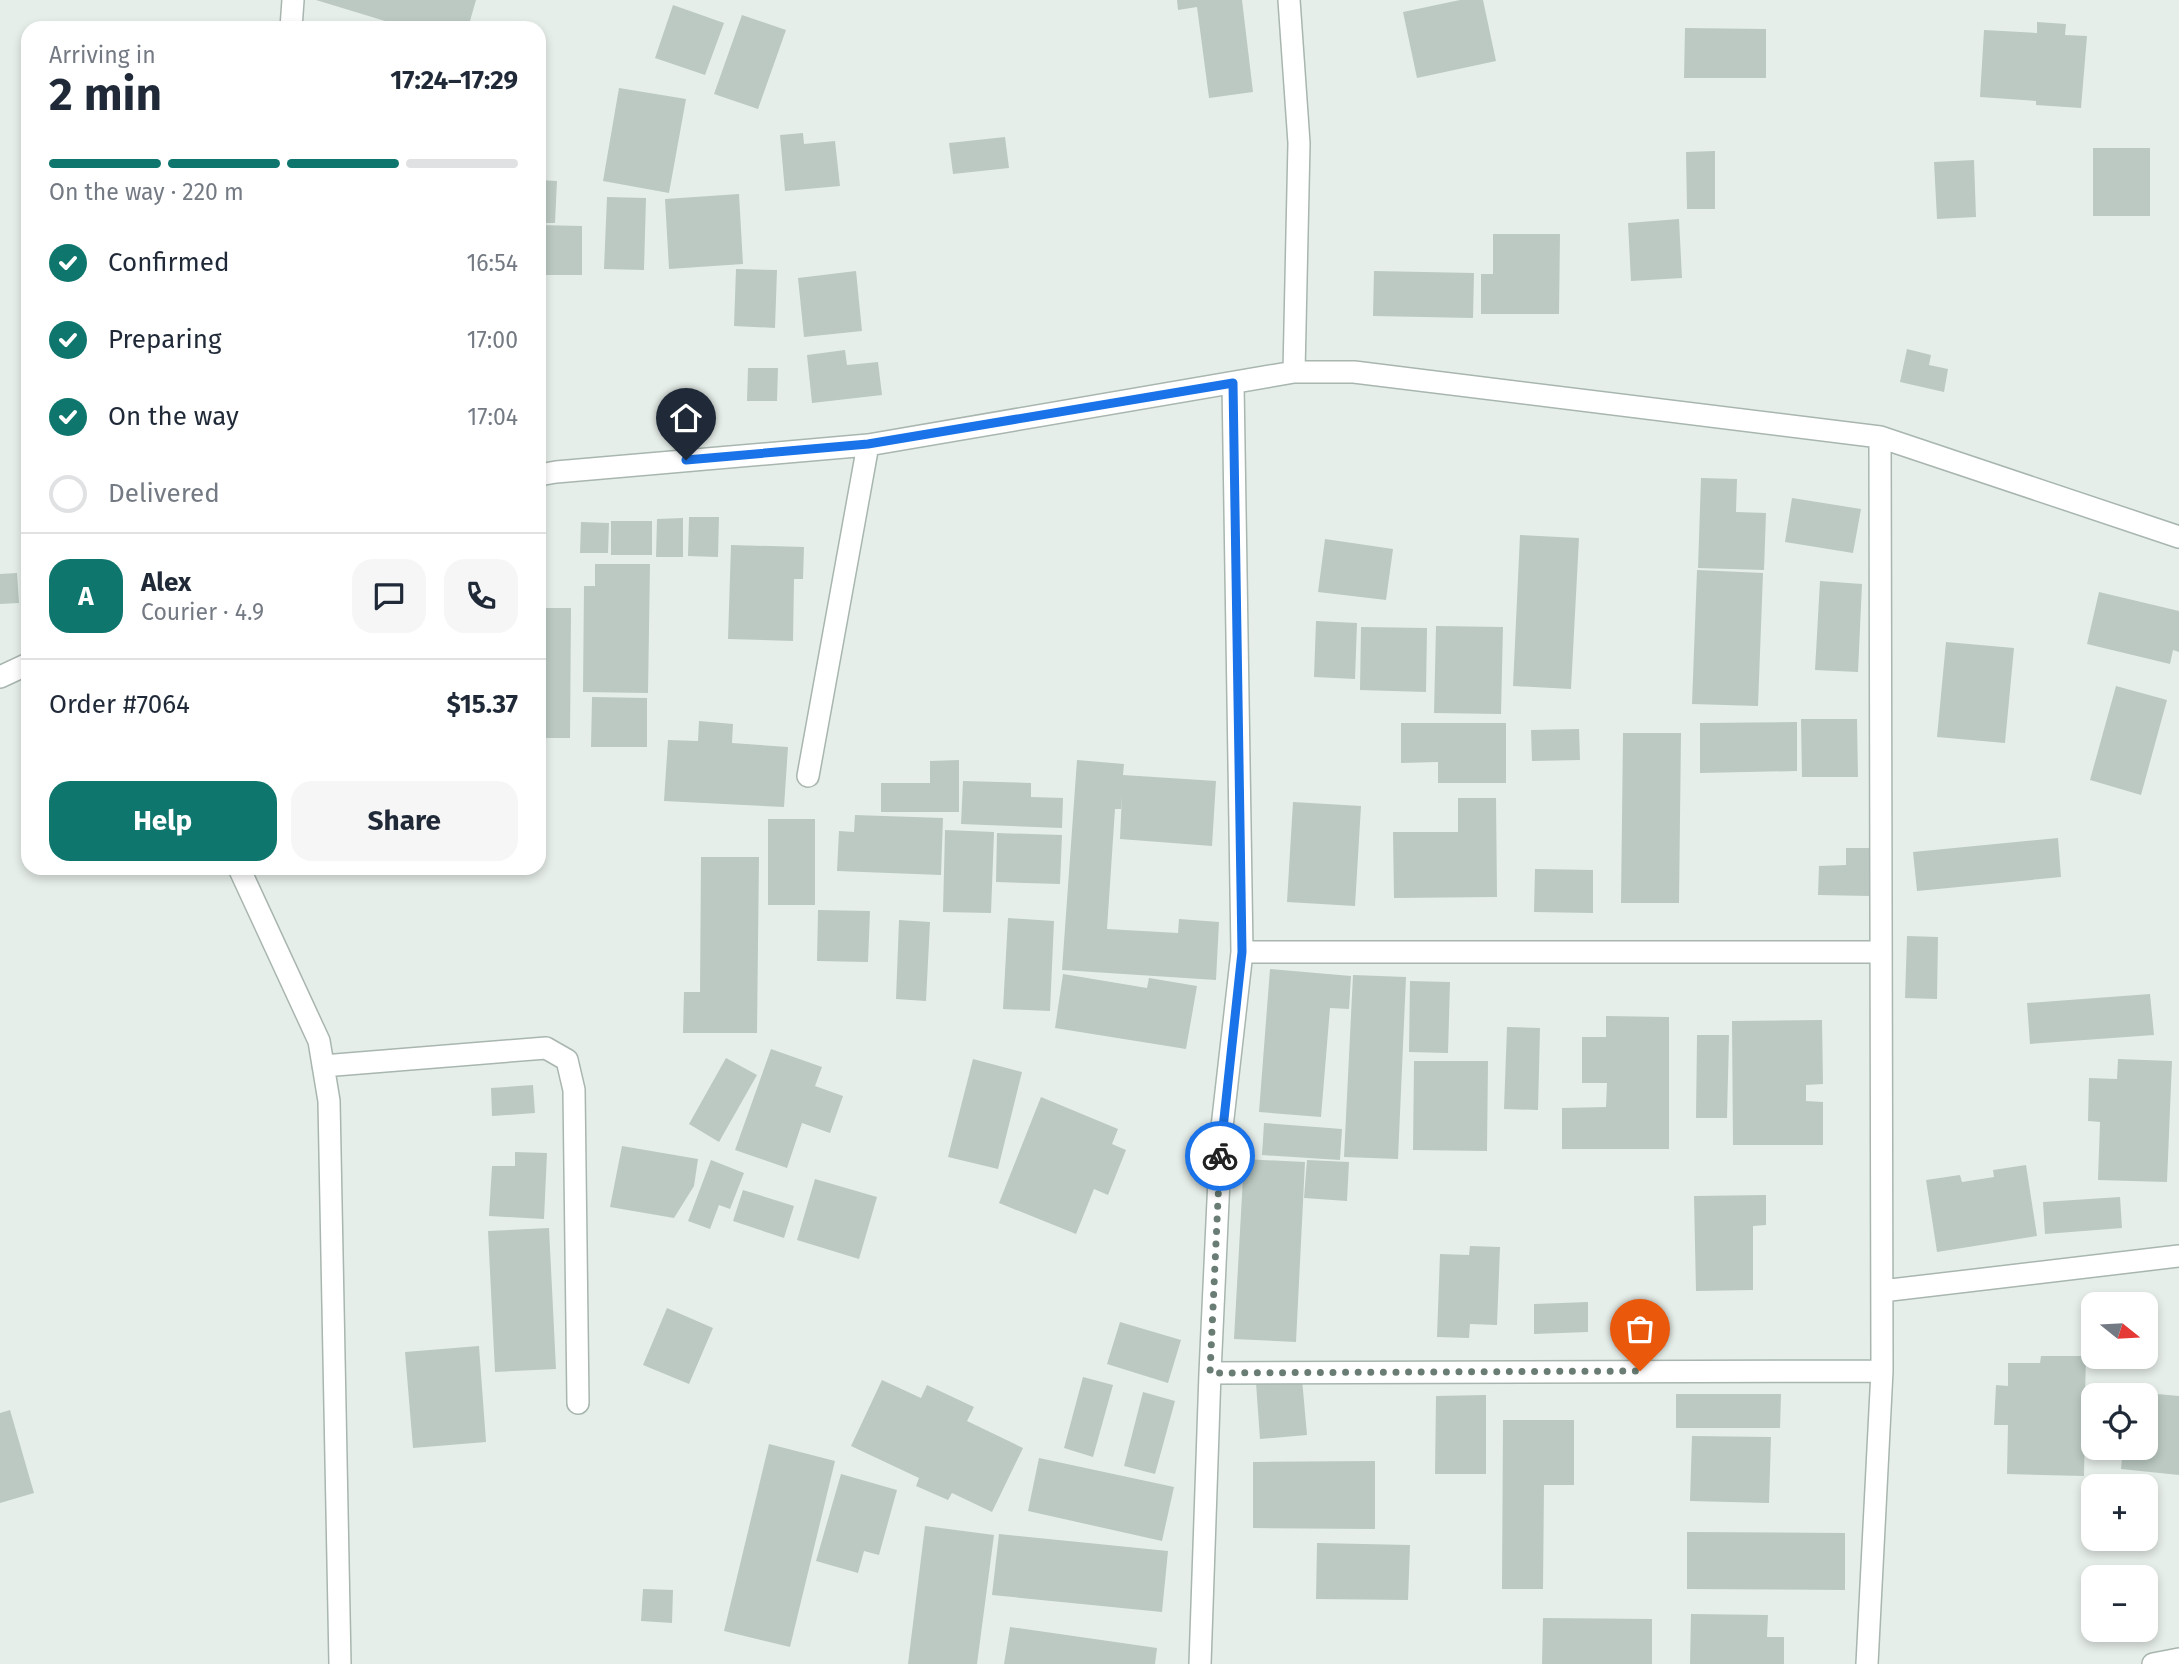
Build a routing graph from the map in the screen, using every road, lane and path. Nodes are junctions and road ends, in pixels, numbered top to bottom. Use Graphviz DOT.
graph roads {
  1 [pos="293,0"];
  2 [pos="1289,0"];
  3 [pos="292,21"];
  4 [pos="1294,372"];
  5 [pos="1233,383"];
  6 [pos="1880,438"];
  7 [pos="868,444"];
  8 [pos="546,473"];
  9 [pos="2179,537"];
  10 [pos="21,667"];
  11 [pos="0,677"];
  12 [pos="808,776"];
  13 [pos="242,875"];
  14 [pos="1242,952"];
  15 [pos="1881,953"];
  16 [pos="323,1066"];
  17 [pos="2179,1256"];
  18 [pos="1882,1291"];
  19 [pos="1882,1371"];
  20 [pos="1210,1373"];
  21 [pos="578,1403"];
  22 [pos="2179,1659"];
  23 [pos="340,1664"];
  24 [pos="1200,1664"];
  25 [pos="1867,1664"];
  26 [pos="2153,1664"];
  1 -- 3 [label="street"];
  2 -- 4 [label="street"];
  4 -- 5 [label="street"];
  4 -- 6 [label="street"];
  5 -- 7 [label="street"];
  5 -- 14 [label="street"];
  6 -- 9 [label="street"];
  6 -- 15 [label="street"];
  7 -- 8 [label="street"];
  7 -- 12 [label="street"];
  10 -- 11 [label="street"];
  13 -- 16 [label="street"];
  14 -- 15 [label="street"];
  14 -- 20 [label="street"];
  15 -- 18 [label="street"];
  16 -- 21 [label="street"];
  16 -- 23 [label="street"];
  17 -- 18 [label="street"];
  18 -- 19 [label="street"];
  19 -- 20 [label="street"];
  19 -- 25 [label="street"];
  20 -- 24 [label="street"];
  22 -- 26 [label="street"];
}
